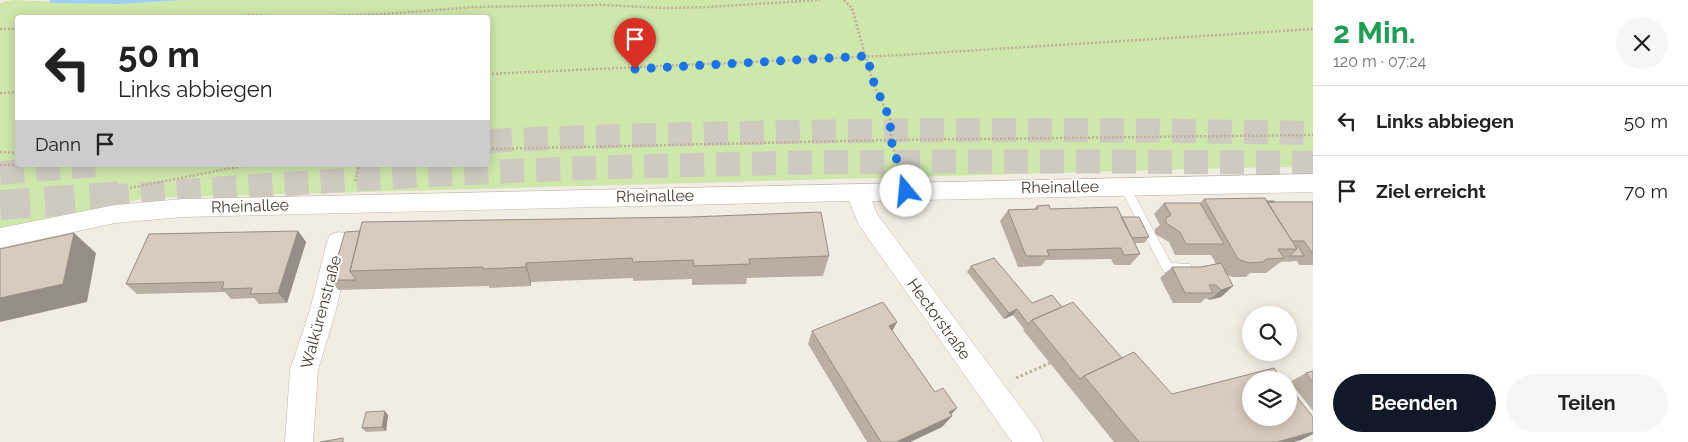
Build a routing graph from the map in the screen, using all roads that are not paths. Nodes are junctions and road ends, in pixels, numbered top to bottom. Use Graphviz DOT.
graph roads {
  1 [pos="1313,183"];
  2 [pos="1124,186"];
  3 [pos="857,192"];
  4 [pos="0,238"];
  5 [pos="339,242"];
  6 [pos="1195,268"];
  7 [pos="299,442"];
  8 [pos="1029,442"];
  1 -- 2 [label="street, Rheinallee"];
  2 -- 3 [label="street, Rheinallee"];
  2 -- 6 [label="lane"];
  3 -- 4 [label="street, Rheinallee"];
  3 -- 8 [label="street, Hectorstraße"];
  5 -- 7 [label="street, Walkürenstraße"];
}
